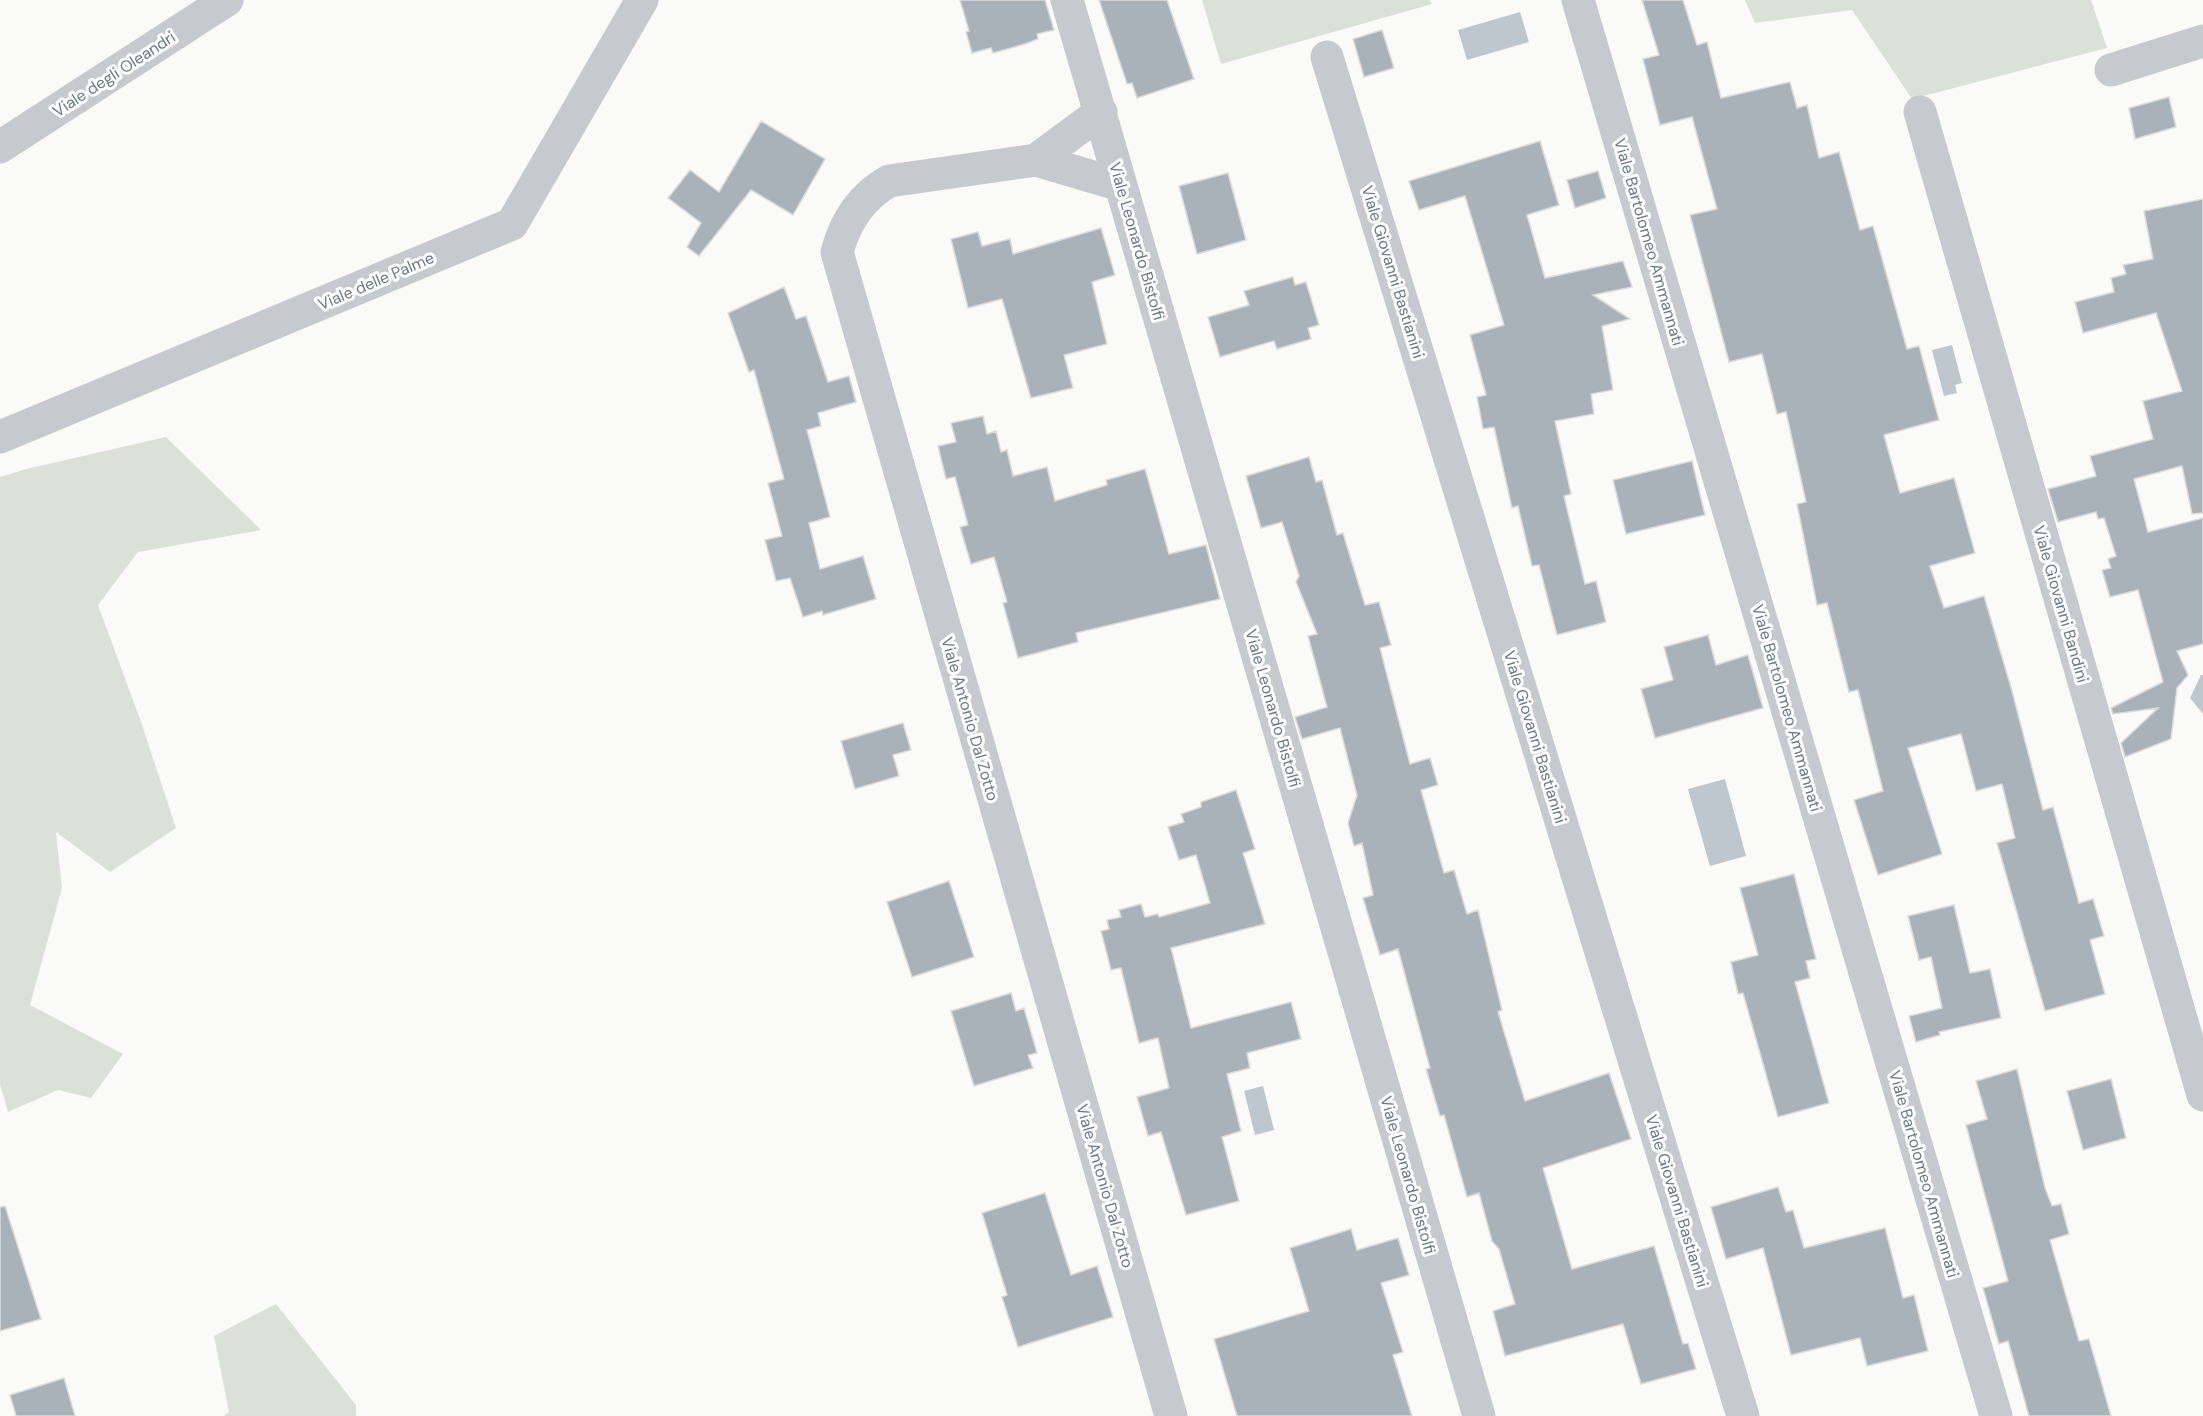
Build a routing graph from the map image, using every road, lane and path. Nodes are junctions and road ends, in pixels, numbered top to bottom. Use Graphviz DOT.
graph roads {
  1 [pos="227,0"];
  2 [pos="642,0"];
  3 [pos="1067,0"];
  4 [pos="1578,0"];
  5 [pos="2203,41"];
  6 [pos="1328,57"];
  7 [pos="2111,70"];
  8 [pos="1101,112"];
  9 [pos="1920,112"];
  10 [pos="2,139"];
  11 [pos="1036,160"];
  12 [pos="1120,185"];
  13 [pos="0,437"];
  14 [pos="2203,1095"];
  15 [pos="1171,1416"];
  16 [pos="1479,1416"];
  17 [pos="1743,1416"];
  18 [pos="1996,1416"];
  1 -- 10 [label="street, Viale degli Oleandri"];
  2 -- 13 [label="street, Viale delle Palme"];
  3 -- 8 [label="street, Viale Leonardo Bistolfi"];
  4 -- 18 [label="street, Viale Bartolomeo Ammannati"];
  5 -- 7 [label="street"];
  6 -- 17 [label="street, Viale Giovanni Bastianini"];
  8 -- 11 [label="street, Viale Antonio Dal Zotto"];
  8 -- 12 [label="street, Viale Leonardo Bistolfi"];
  9 -- 14 [label="street, Viale Giovanni Bandini"];
  11 -- 12 [label="street, Viale Antonio Dal Zotto"];
  11 -- 15 [label="street, Viale Antonio Dal Zotto"];
  12 -- 16 [label="street, Viale Leonardo Bistolfi"];
}
